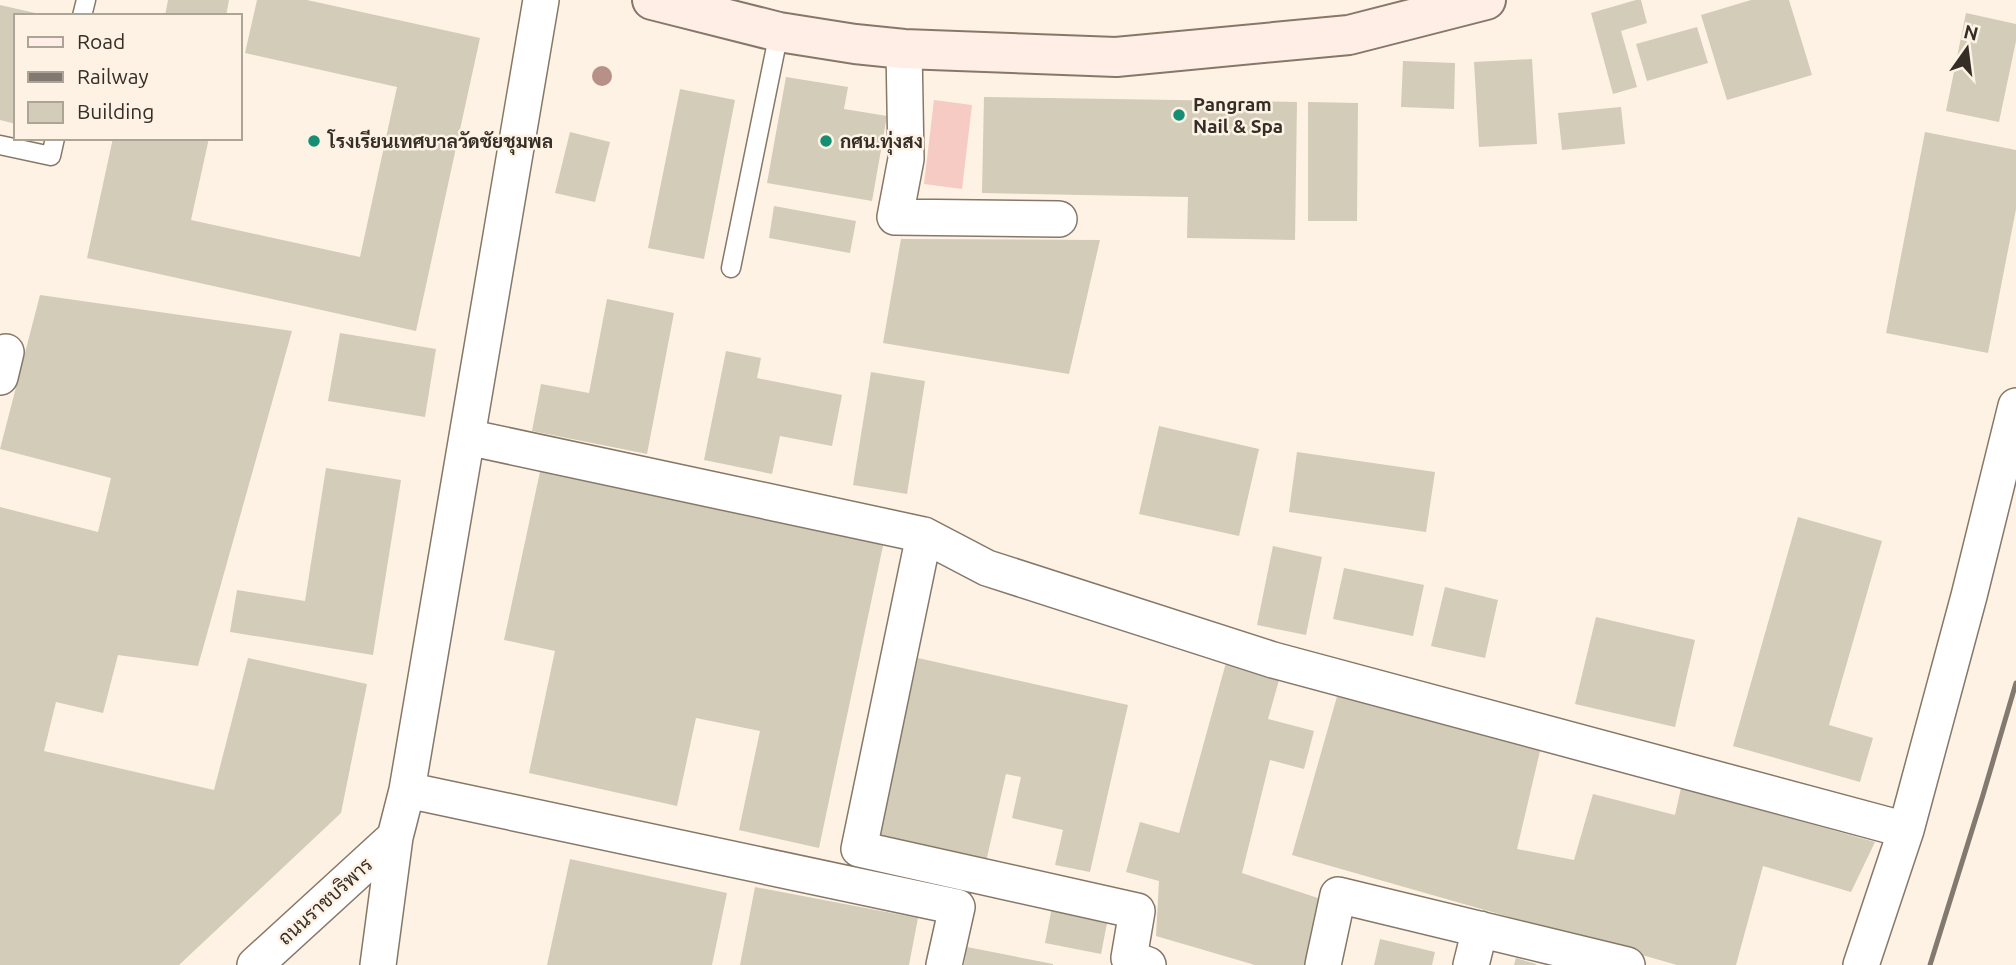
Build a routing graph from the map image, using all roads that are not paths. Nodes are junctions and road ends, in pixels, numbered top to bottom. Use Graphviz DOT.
graph roads {
  1 [pos="541,0"];
  2 [pos="652,0"];
  3 [pos="1486,0"];
  4 [pos="779,32"];
  5 [pos="904,49"];
  6 [pos="55,140"];
  7 [pos="0,145"];
  8 [pos="1059,219"];
  9 [pos="731,268"];
  10 [pos="2016,406"];
  11 [pos="467,437"];
  12 [pos="924,535"];
  13 [pos="407,790"];
  14 [pos="1906,830"];
  15 [pos="395,837"];
  16 [pos="1480,929"];
  17 [pos="255,965"];
  18 [pos="378,965"];
  19 [pos="943,965"];
  20 [pos="1148,965"];
  21 [pos="1323,965"];
  22 [pos="1471,965"];
  23 [pos="1627,965"];
  24 [pos="1861,965"];
  1 -- 11 [label="street"];
  2 -- 4 [label="main road"];
  3 -- 5 [label="main road"];
  4 -- 5 [label="main road"];
  4 -- 9 [label="lane"];
  5 -- 8 [label="street"];
  6 -- 7 [label="lane"];
  10 -- 14 [label="street"];
  11 -- 12 [label="street"];
  11 -- 13 [label="street"];
  12 -- 14 [label="street"];
  12 -- 20 [label="street"];
  13 -- 15 [label="street"];
  13 -- 19 [label="street"];
  14 -- 24 [label="street"];
  15 -- 17 [label="street, ถนนราชบริพาร"];
  15 -- 18 [label="street"];
  16 -- 21 [label="street"];
  16 -- 22 [label="street"];
  16 -- 23 [label="street"];
}
